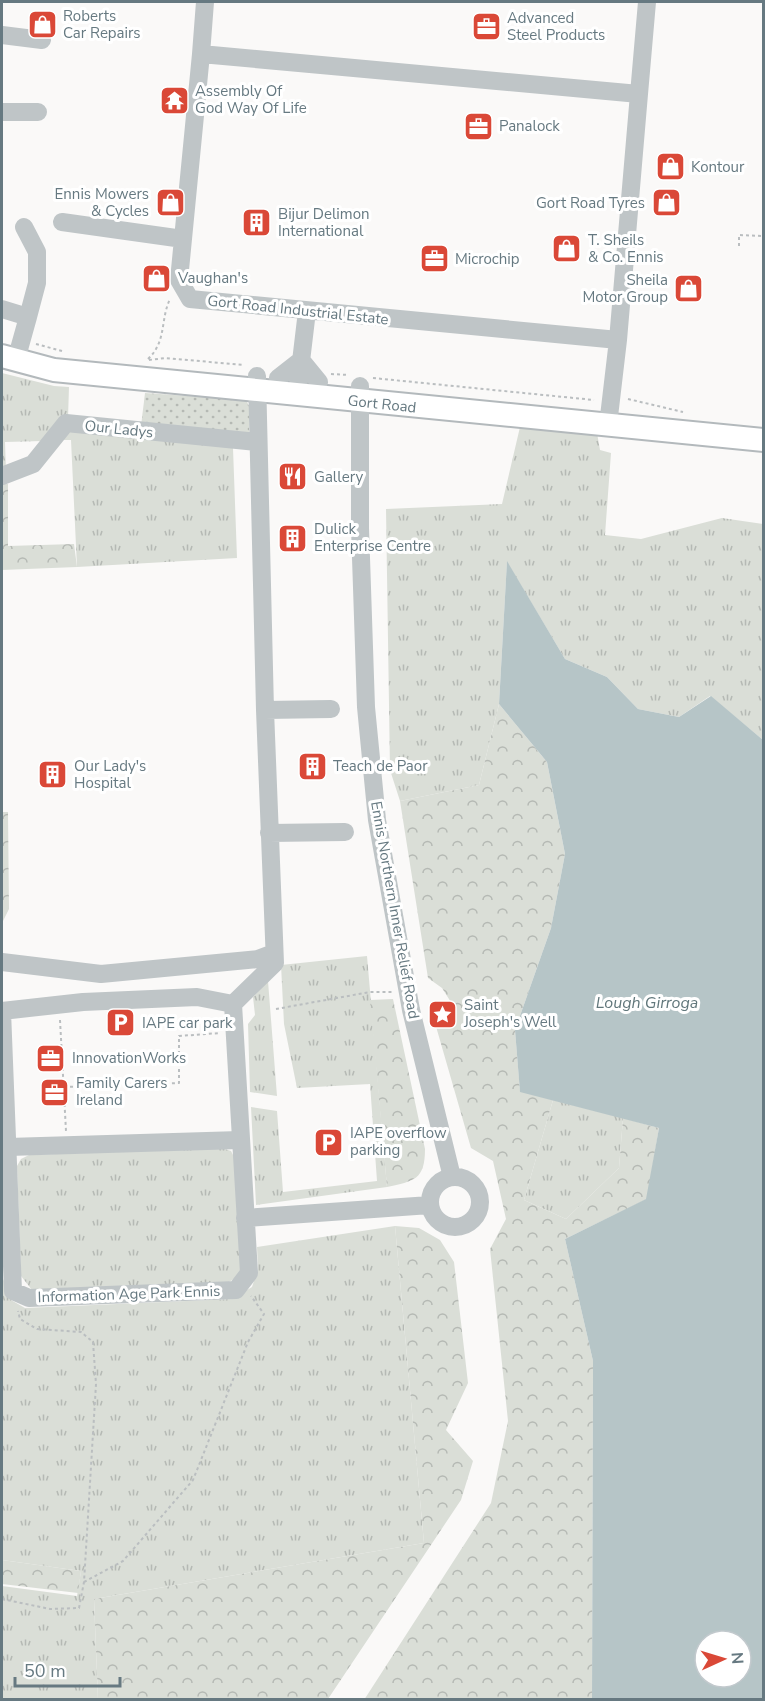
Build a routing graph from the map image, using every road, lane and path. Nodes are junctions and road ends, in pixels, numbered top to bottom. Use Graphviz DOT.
graph roads {
  1 [pos="204,2"];
  2 [pos="647,2"];
  3 [pos="2,35"];
  4 [pos="42,40"];
  5 [pos="201,54"];
  6 [pos="639,94"];
  7 [pos="2,112"];
  8 [pos="38,112"];
  9 [pos="62,222"];
  10 [pos="24,227"];
  11 [pos="764,236"];
  12 [pos="183,239"];
  13 [pos="739,246"];
  14 [pos="179,280"];
  15 [pos="2,309"];
  16 [pos="307,311"];
  17 [pos="27,317"];
  18 [pos="618,340"];
  19 [pos="12,349"];
  20 [pos="71,352"];
  21 [pos="147,363"];
  22 [pos="287,378"];
  23 [pos="360,385"];
  24 [pos="610,410"];
  25 [pos="691,414"];
  26 [pos="764,427"];
  27 [pos="764,441"];
  28 [pos="257,442"];
  29 [pos="2,476"];
  30 [pos="331,709"];
  31 [pos="265,710"];
  32 [pos="345,832"];
  33 [pos="269,833"];
  34 [pos="274,953"];
  35 [pos="2,962"];
  36 [pos="408,993"];
  37 [pos="233,1004"];
  38 [pos="60,1005"];
  39 [pos="276,1009"];
  40 [pos="224,1032"];
  41 [pos="64,1087"];
  42 [pos="240,1140"];
  43 [pos="66,1146"];
  44 [pos="8,1147"];
  45 [pos="452,1177"];
  46 [pos="430,1205"];
  47 [pos="245,1218"];
  48 [pos="242,1283"];
  49 [pos="29,1298"];
  50 [pos="84,1582"];
  51 [pos="2,1599"];
  1 -- 5 [label="street"];
  2 -- 6 [label="street"];
  3 -- 4 [label="street"];
  5 -- 6 [label="street"];
  5 -- 12 [label="street"];
  6 -- 18 [label="street"];
  7 -- 8 [label="street"];
  9 -- 12 [label="street"];
  10 -- 17 [label="street"];
  11 -- 13 [label="path"];
  12 -- 14 [label="street"];
  14 -- 16 [label="street, Gort Road Industrial Estate"];
  14 -- 21 [label="path"];
  15 -- 17 [label="street"];
  16 -- 18 [label="street, Gort Road Industrial Estate"];
  16 -- 22 [label="street"];
  17 -- 19 [label="street"];
  18 -- 24 [label="street"];
  19 -- 20 [label="path"];
  19 -- 21 [label="main road, Gort Road"];
  19 -- 22 [label="main road, Gort Road"];
  21 -- 22 [label="main road, Gort Road"];
  21 -- 22 [label="path"];
  22 -- 23 [label="main road, Gort Road"];
  22 -- 23 [label="path"];
  22 -- 28 [label="street"];
  23 -- 24 [label="main road, Gort Road"];
  23 -- 24 [label="path"];
  23 -- 36 [label="street, Ennis Northern Inner Relief Road"];
  24 -- 25 [label="path"];
  24 -- 26 [label="main road, Gort Road"];
  24 -- 27 [label="main road, Gort Road"];
  28 -- 29 [label="street, Our Ladys"];
  28 -- 31 [label="street"];
  30 -- 31 [label="street"];
  31 -- 33 [label="street"];
  32 -- 33 [label="street"];
  33 -- 34 [label="street"];
  34 -- 35 [label="street"];
  34 -- 37 [label="street"];
  36 -- 39 [label="path"];
  36 -- 45 [label="street, Ennis Northern Inner Relief Road"];
  37 -- 38 [label="street, Information Age Park Ennis"];
  37 -- 42 [label="street, Information Age Park Ennis"];
  38 -- 41 [label="path"];
  38 -- 44 [label="street, Information Age Park Ennis"];
  40 -- 41 [label="path"];
  41 -- 43 [label="path"];
  42 -- 43 [label="street"];
  42 -- 47 [label="street, Information Age Park Ennis"];
  43 -- 44 [label="street"];
  44 -- 49 [label="street, Information Age Park Ennis"];
  45 -- 46 [label="street"];
  45 -- 46 [label="street"];
  46 -- 47 [label="street"];
  47 -- 48 [label="street, Information Age Park Ennis"];
  48 -- 49 [label="street, Information Age Park Ennis"];
  48 -- 50 [label="path"];
  49 -- 50 [label="path"];
  50 -- 51 [label="path"];
}
